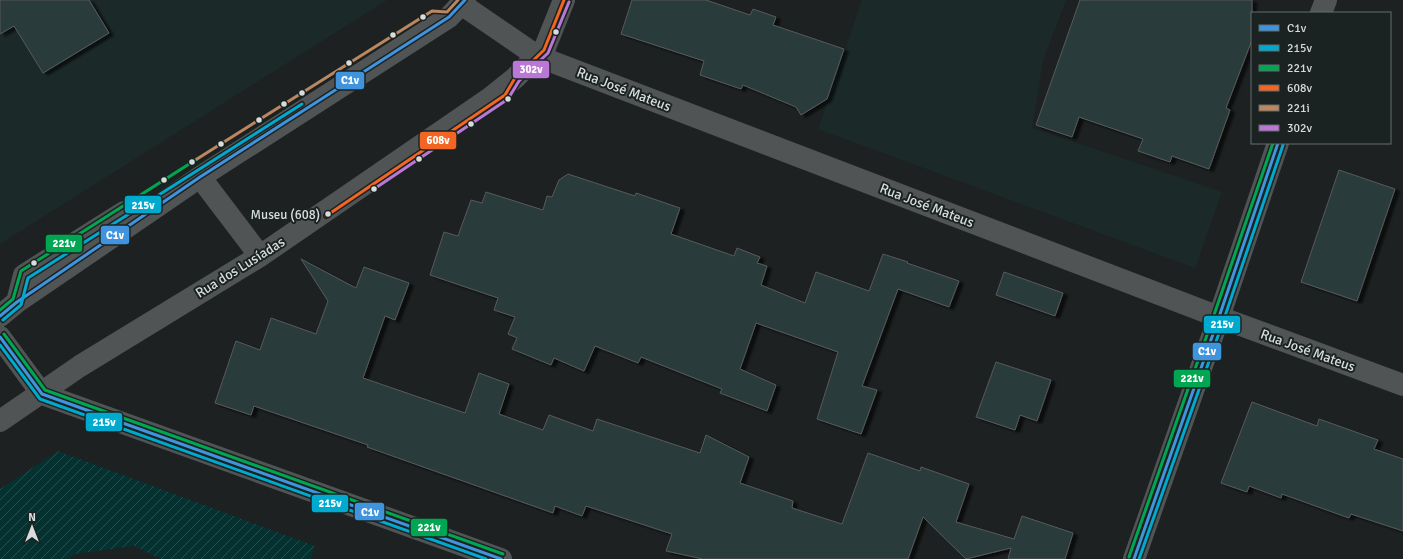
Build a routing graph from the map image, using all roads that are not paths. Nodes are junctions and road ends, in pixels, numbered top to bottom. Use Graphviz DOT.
graph roads {
  1 [pos="564,0"];
  2 [pos="1326,0"];
  3 [pos="459,7"];
  4 [pos="1321,12"];
  5 [pos="540,53"];
  6 [pos="515,78"];
  7 [pos="1278,144"];
  8 [pos="200,177"];
  9 [pos="260,256"];
  10 [pos="17,302"];
  11 [pos="0,316"];
  12 [pos="1220,317"];
  13 [pos="0,337"];
  14 [pos="80,366"];
  15 [pos="1403,385"];
  16 [pos="42,394"];
  17 [pos="0,421"];
  18 [pos="501,559"];
  19 [pos="1134,559"];
  1 -- 5 [label="street, Rua dos Lusíadas"];
  2 -- 4 [label="street"];
  3 -- 5 [label="street, Rua José Mateus"];
  3 -- 8 [label="street"];
  3 -- 10 [label="street"];
  5 -- 6 [label="street, Rua dos Lusíadas"];
  5 -- 12 [label="street, Rua José Mateus"];
  6 -- 9 [label="street, Rua dos Lusíadas"];
  6 -- 14 [label="street"];
  7 -- 12 [label="street"];
  8 -- 9 [label="street"];
  8 -- 10 [label="street"];
  9 -- 14 [label="street, Rua dos Lusíadas"];
  10 -- 11 [label="street"];
  12 -- 15 [label="street, Rua José Mateus"];
  12 -- 19 [label="street"];
  13 -- 16 [label="street"];
  14 -- 16 [label="street, Rua dos Lusíadas"];
  16 -- 17 [label="street"];
  16 -- 18 [label="street"];
}
